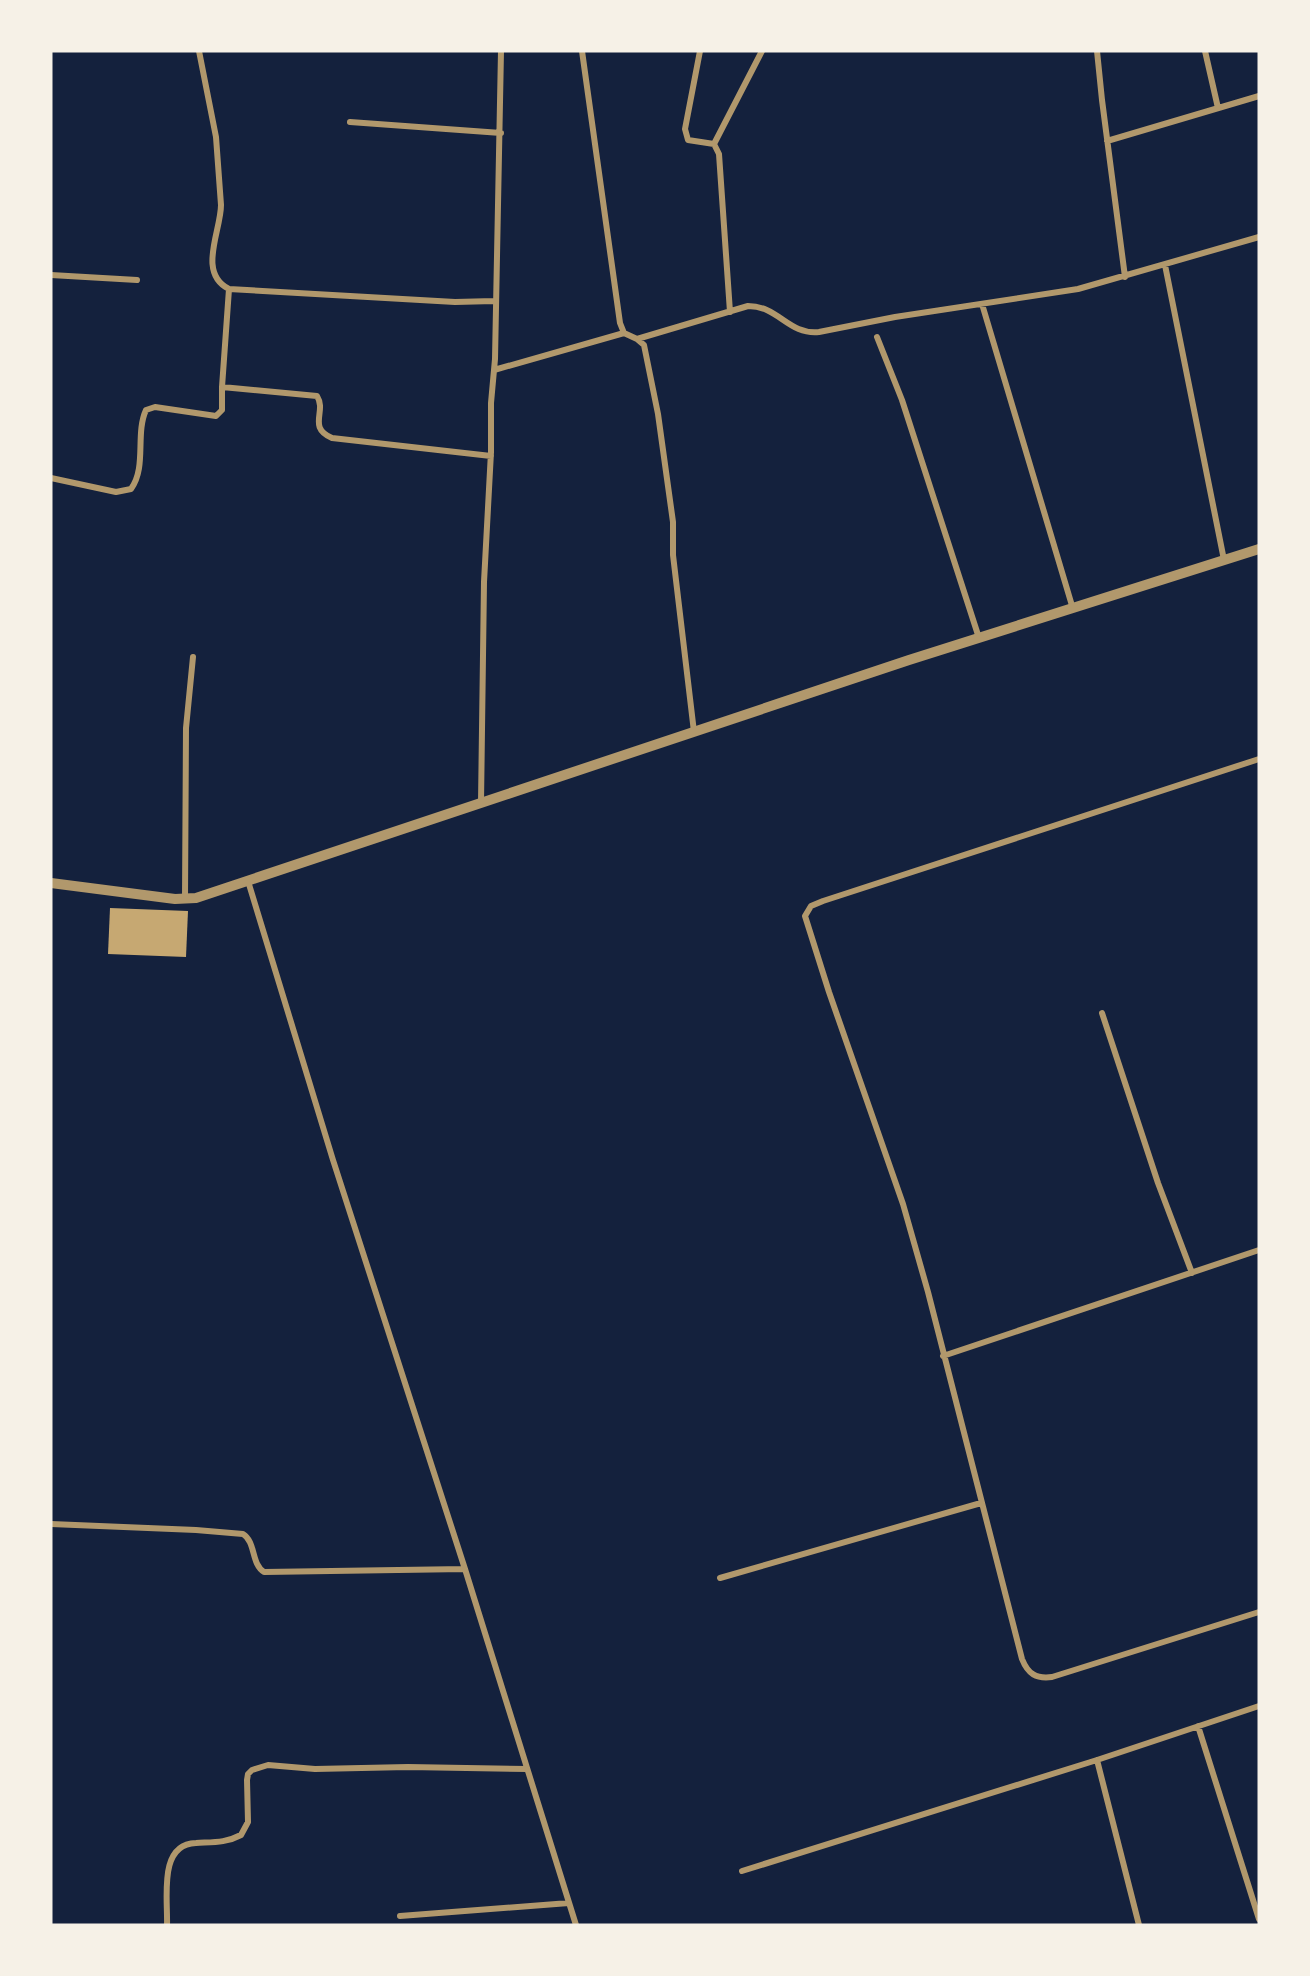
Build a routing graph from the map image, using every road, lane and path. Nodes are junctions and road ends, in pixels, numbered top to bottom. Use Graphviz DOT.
graph roads {
  1 [pos="199,51"];
  2 [pos="501,51"];
  3 [pos="582,51"];
  4 [pos="700,51"];
  5 [pos="762,51"];
  6 [pos="1097,51"];
  7 [pos="1205,51"];
  8 [pos="1259,96"];
  9 [pos="1218,108"];
  10 [pos="350,122"];
  11 [pos="501,133"];
  12 [pos="1107,141"];
  13 [pos="714,144"];
  14 [pos="1259,237"];
  15 [pos="1165,265"];
  16 [pos="51,275"];
  17 [pos="1125,277"];
  18 [pos="137,280"];
  19 [pos="229,289"];
  20 [pos="494,301"];
  21 [pos="982,304"];
  22 [pos="730,312"];
  23 [pos="624,333"];
  24 [pos="877,337"];
  25 [pos="637,339"];
  26 [pos="494,370"];
  27 [pos="222,387"];
  28 [pos="491,456"];
  29 [pos="51,478"];
  30 [pos="1259,549"];
  31 [pos="1224,560"];
  32 [pos="1072,609"];
  33 [pos="979,638"];
  34 [pos="193,657"];
  35 [pos="694,732"];
  36 [pos="1259,759"];
  37 [pos="481,803"];
  38 [pos="248,881"];
  39 [pos="51,883"];
  40 [pos="186,899"];
  41 [pos="1102,1013"];
  42 [pos="1259,1250"];
  43 [pos="1192,1273"];
  44 [pos="943,1356"];
  45 [pos="981,1503"];
  46 [pos="51,1524"];
  47 [pos="465,1569"];
  48 [pos="720,1578"];
  49 [pos="1259,1612"];
  50 [pos="1259,1706"];
  51 [pos="1198,1726"];
  52 [pos="1097,1760"];
  53 [pos="527,1769"];
  54 [pos="742,1871"];
  55 [pos="568,1903"];
  56 [pos="400,1916"];
  57 [pos="1259,1919"];
  58 [pos="167,1925"];
  59 [pos="576,1925"];
  60 [pos="1139,1925"];
  1 -- 19 [label="street"];
  2 -- 11 [label="street"];
  3 -- 23 [label="street"];
  4 -- 13 [label="street"];
  5 -- 13 [label="street"];
  6 -- 12 [label="street"];
  7 -- 9 [label="street"];
  8 -- 9 [label="street"];
  9 -- 12 [label="street"];
  10 -- 11 [label="street"];
  11 -- 20 [label="street"];
  12 -- 17 [label="street"];
  13 -- 22 [label="street"];
  14 -- 15 [label="street"];
  15 -- 17 [label="street"];
  15 -- 31 [label="street"];
  16 -- 18 [label="street"];
  17 -- 21 [label="street"];
  19 -- 20 [label="street"];
  19 -- 27 [label="street"];
  20 -- 26 [label="street"];
  21 -- 22 [label="street"];
  21 -- 32 [label="street"];
  22 -- 25 [label="street"];
  23 -- 25 [label="street"];
  23 -- 26 [label="street"];
  24 -- 33 [label="street"];
  25 -- 35 [label="street"];
  26 -- 28 [label="street"];
  27 -- 28 [label="street"];
  27 -- 29 [label="street"];
  28 -- 37 [label="street"];
  30 -- 31 [label="street"];
  31 -- 32 [label="street"];
  32 -- 33 [label="street"];
  33 -- 35 [label="street"];
  34 -- 40 [label="street"];
  35 -- 37 [label="street"];
  36 -- 44 [label="street"];
  37 -- 38 [label="street"];
  38 -- 40 [label="street"];
  38 -- 47 [label="street"];
  39 -- 40 [label="street"];
  41 -- 43 [label="street"];
  42 -- 43 [label="street"];
  43 -- 44 [label="street"];
  44 -- 45 [label="street"];
  45 -- 48 [label="street"];
  45 -- 49 [label="street"];
  46 -- 47 [label="street"];
  47 -- 53 [label="street"];
  50 -- 51 [label="street"];
  51 -- 52 [label="street"];
  51 -- 57 [label="street"];
  52 -- 54 [label="street"];
  52 -- 60 [label="street"];
  53 -- 55 [label="street"];
  53 -- 58 [label="street"];
  55 -- 56 [label="street"];
  55 -- 59 [label="street"];
}
